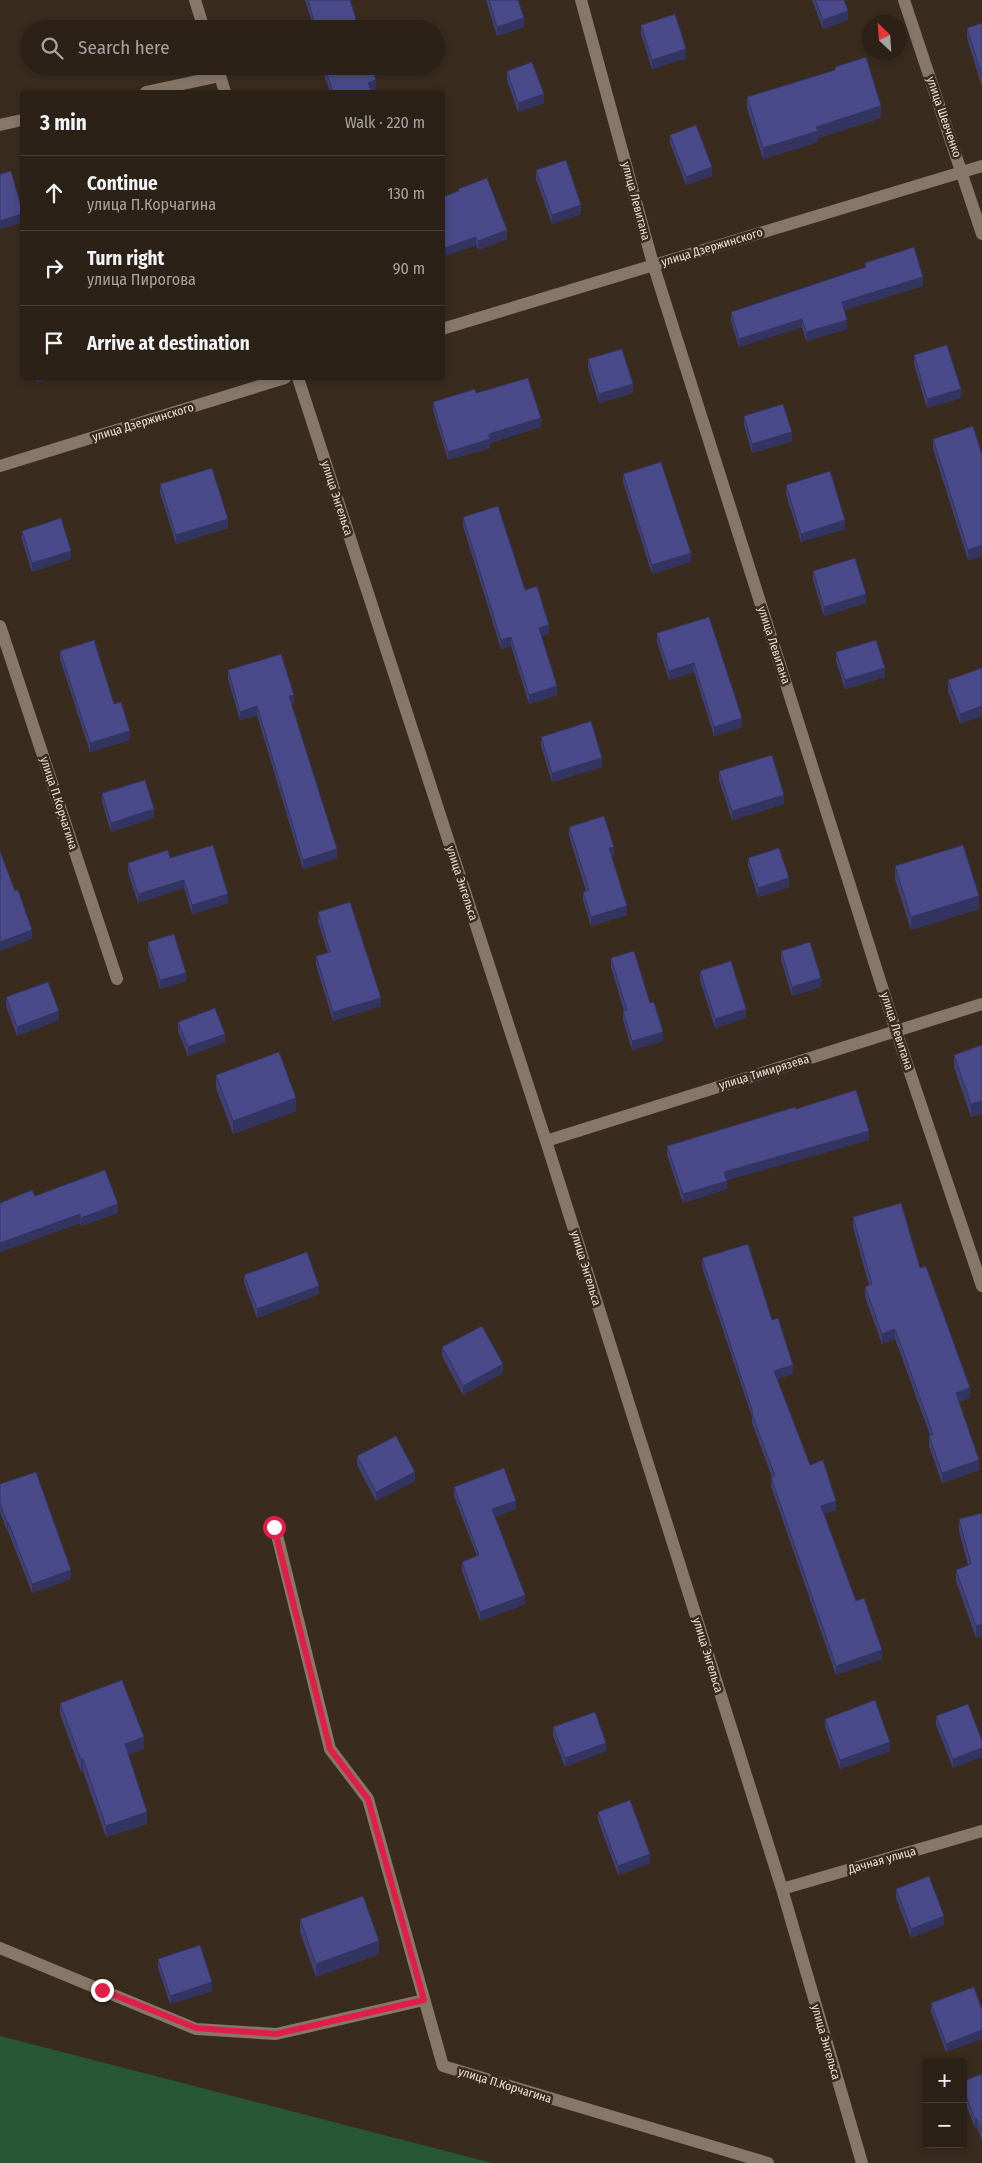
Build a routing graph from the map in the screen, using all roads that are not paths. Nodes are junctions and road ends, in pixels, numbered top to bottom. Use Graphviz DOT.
graph roads {
  1 [pos="195,0"];
  2 [pos="581,0"];
  3 [pos="904,0"];
  4 [pos="201,20"];
  5 [pos="204,75"];
  6 [pos="219,75"];
  7 [pos="153,90"];
  8 [pos="224,90"];
  9 [pos="20,120"];
  10 [pos="0,125"];
  11 [pos="982,166"];
  12 [pos="962,172"];
  13 [pos="982,234"];
  14 [pos="653,264"];
  15 [pos="445,328"];
  16 [pos="280,380"];
  17 [pos="299,380"];
  18 [pos="0,466"];
  19 [pos="0,626"];
  20 [pos="117,979"];
  21 [pos="982,1004"];
  22 [pos="896,1031"];
  23 [pos="546,1141"];
  24 [pos="982,1286"];
  25 [pos="274,1527"];
  26 [pos="982,1831"];
  27 [pos="782,1889"];
  28 [pos="0,1948"];
  29 [pos="424,2000"];
  30 [pos="768,2163"];
  31 [pos="862,2163"];
  1 -- 4 [label="street"];
  2 -- 14 [label="street, улица Левитана"];
  3 -- 12 [label="street, улица Шевченко"];
  5 -- 7 [label="street"];
  6 -- 8 [label="street"];
  9 -- 10 [label="street"];
  11 -- 12 [label="street, улица Дзержинского"];
  12 -- 13 [label="street, улица Шевченко"];
  12 -- 14 [label="street, улица Дзержинского"];
  14 -- 15 [label="street, улица Дзержинского"];
  14 -- 22 [label="street, улица Левитана"];
  16 -- 18 [label="street, улица Дзержинского"];
  17 -- 23 [label="street, улица Энгельса"];
  19 -- 20 [label="street, улица П.Корчагина"];
  21 -- 22 [label="street, улица Тимирязева"];
  22 -- 23 [label="street, улица Тимирязева"];
  22 -- 24 [label="street, улица Левитана"];
  23 -- 27 [label="street, улица Энгельса"];
  25 -- 29 [label="street, улица П.Корчагина"];
  26 -- 27 [label="street, Дачная улица"];
  27 -- 31 [label="street, улица Энгельса"];
  28 -- 29 [label="street"];
  29 -- 30 [label="street, улица П.Корчагина"];
}
